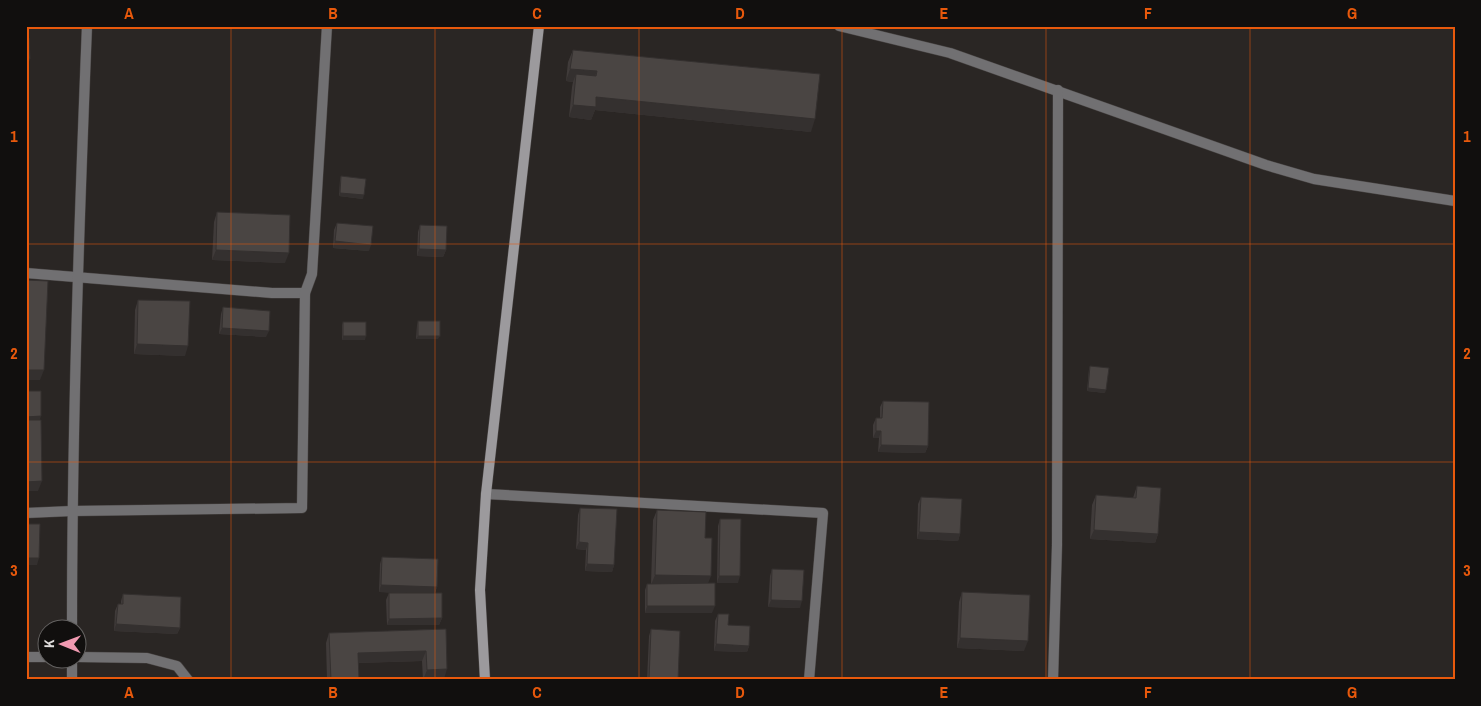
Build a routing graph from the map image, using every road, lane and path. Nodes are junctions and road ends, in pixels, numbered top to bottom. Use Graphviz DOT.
graph roads {
  1 [pos="87,26"];
  2 [pos="327,26"];
  3 [pos="539,26"];
  4 [pos="839,26"];
  5 [pos="1058,90"];
  6 [pos="1455,201"];
  7 [pos="26,273"];
  8 [pos="77,277"];
  9 [pos="305,293"];
  10 [pos="486,494"];
  11 [pos="72,511"];
  12 [pos="26,513"];
  13 [pos="72,618"];
  14 [pos="88,657"];
  15 [pos="188,680"];
  16 [pos="485,680"];
  17 [pos="810,680"];
  18 [pos="1053,680"];
  1 -- 8 [label="street"];
  2 -- 9 [label="street"];
  3 -- 10 [label="main road"];
  4 -- 5 [label="street"];
  5 -- 6 [label="street"];
  5 -- 18 [label="street"];
  7 -- 8 [label="street"];
  8 -- 9 [label="street"];
  8 -- 11 [label="street"];
  9 -- 11 [label="street"];
  10 -- 16 [label="main road"];
  10 -- 17 [label="street"];
  11 -- 12 [label="street"];
  11 -- 13 [label="street"];
  14 -- 15 [label="street"];
}
